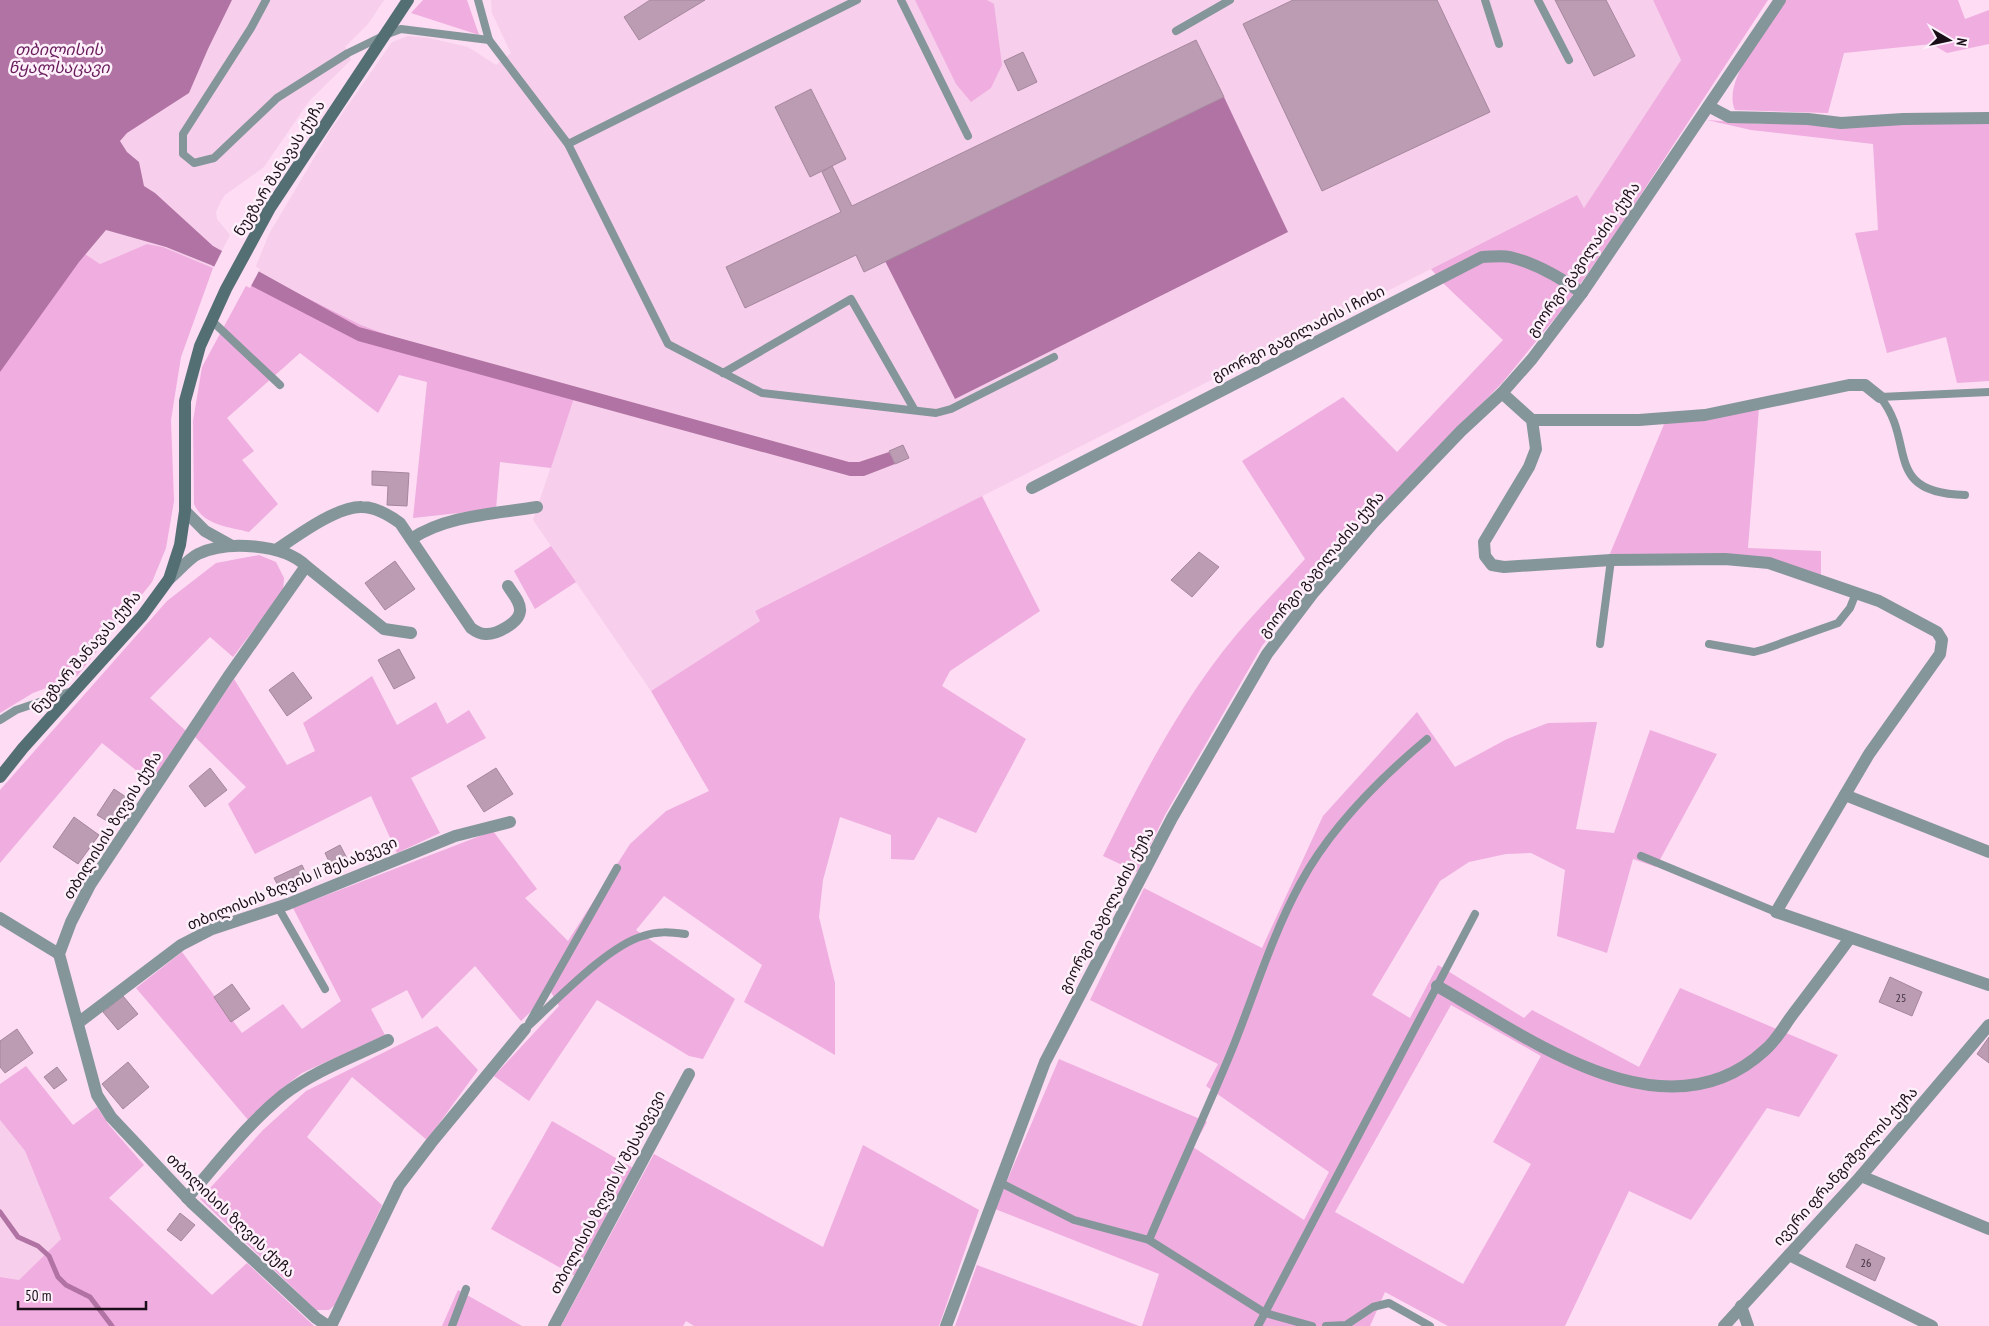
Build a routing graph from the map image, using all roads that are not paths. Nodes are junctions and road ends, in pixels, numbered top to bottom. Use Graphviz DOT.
graph roads {
  1 [pos="266,0"];
  2 [pos="408,0"];
  3 [pos="478,0"];
  4 [pos="857,0"];
  5 [pos="901,0"];
  6 [pos="1230,0"];
  7 [pos="1485,0"];
  8 [pos="1538,0"];
  9 [pos="1780,0"];
  10 [pos="1176,31"];
  11 [pos="385,35"];
  12 [pos="489,40"];
  13 [pos="1500,44"];
  14 [pos="1569,60"];
  15 [pos="1710,107"];
  16 [pos="1989,118"];
  17 [pos="968,136"];
  18 [pos="568,144"];
  19 [pos="1582,293"];
  20 [pos="211,320"];
  21 [pos="1054,357"];
  22 [pos="723,373"];
  23 [pos="280,385"];
  24 [pos="1989,392"];
  25 [pos="1502,393"];
  26 [pos="1880,397"];
  27 [pos="914,409"];
  28 [pos="1532,420"];
  29 [pos="1032,488"];
  30 [pos="1965,495"];
  31 [pos="537,507"];
  32 [pos="185,511"];
  33 [pos="411,539"];
  34 [pos="232,546"];
  35 [pos="276,550"];
  36 [pos="1611,560"];
  37 [pos="306,566"];
  38 [pos="168,579"];
  39 [pos="508,586"];
  40 [pos="1856,593"];
  41 [pos="411,633"];
  42 [pos="1600,644"];
  43 [pos="1709,644"];
  44 [pos="76,689"];
  45 [pos="0,720"];
  46 [pos="1427,739"];
  47 [pos="0,777"];
  48 [pos="1845,795"];
  49 [pos="510,822"];
  50 [pos="1989,852"];
  51 [pos="1641,856"];
  52 [pos="617,868"];
  53 [pos="278,907"];
  54 [pos="1776,912"];
  55 [pos="1475,914"];
  56 [pos="0,918"];
  57 [pos="685,934"];
  58 [pos="1850,938"];
  59 [pos="60,954"];
  60 [pos="1989,985"];
  61 [pos="1437,986"];
  62 [pos="325,990"];
  63 [pos="78,1023"];
  64 [pos="1989,1025"];
  65 [pos="525,1029"];
  66 [pos="388,1040"];
  67 [pos="689,1074"];
  68 [pos="1861,1176"];
  69 [pos="999,1182"];
  70 [pos="187,1198"];
  71 [pos="1989,1229"];
  72 [pos="1149,1240"];
  73 [pos="1788,1255"];
  74 [pos="466,1289"];
  75 [pos="1741,1306"];
  76 [pos="1265,1313"];
  77 [pos="1918,1322"];
  78 [pos="330,1326"];
  79 [pos="452,1326"];
  80 [pos="554,1326"];
  81 [pos="946,1326"];
  82 [pos="1258,1326"];
  83 [pos="1312,1326"];
  84 [pos="1326,1326"];
  85 [pos="1430,1326"];
  86 [pos="1724,1326"];
  87 [pos="1748,1326"];
  88 [pos="1932,1326"];
  1 -- 11 [label="lane"];
  2 -- 11 [label="main road, ნუგზარ შანავას ქუჩა"];
  3 -- 12 [label="lane"];
  4 -- 18 [label="lane"];
  5 -- 17 [label="lane"];
  6 -- 10 [label="lane"];
  7 -- 13 [label="lane"];
  8 -- 14 [label="lane"];
  9 -- 15 [label="street, გიორგი გაგილაძის ქუჩა"];
  11 -- 12 [label="lane"];
  11 -- 20 [label="main road, ნუგზარ შანავას ქუჩა"];
  12 -- 18 [label="lane"];
  15 -- 16 [label="street"];
  15 -- 19 [label="street, გიორგი გაგილაძის ქუჩა"];
  18 -- 22 [label="lane"];
  19 -- 25 [label="street, გიორგი გაგილაძის ქუჩა"];
  19 -- 29 [label="street, გიორგი გაგილაძის I ჩიხი"];
  20 -- 23 [label="lane"];
  20 -- 32 [label="main road, ნუგზარ შანავას ქუჩა"];
  21 -- 27 [label="lane"];
  22 -- 27 [label="lane"];
  22 -- 27 [label="lane"];
  24 -- 26 [label="lane"];
  25 -- 28 [label="street"];
  25 -- 69 [label="street, გიორგი გაგილაძის ქუჩა"];
  26 -- 28 [label="street"];
  26 -- 30 [label="lane"];
  28 -- 36 [label="street"];
  31 -- 33 [label="street"];
  32 -- 34 [label="street"];
  32 -- 38 [label="main road, ნუგზარ შანავას ქუჩა"];
  33 -- 35 [label="street"];
  33 -- 39 [label="street"];
  34 -- 35 [label="street"];
  34 -- 38 [label="street"];
  35 -- 37 [label="street"];
  36 -- 40 [label="street"];
  36 -- 42 [label="lane"];
  37 -- 41 [label="street"];
  37 -- 59 [label="street, თბილისის ზღვის ქუჩა"];
  38 -- 44 [label="main road, ნუგზარ შანავას ქუჩა"];
  40 -- 43 [label="lane"];
  40 -- 48 [label="street"];
  44 -- 45 [label="lane"];
  44 -- 47 [label="main road, ნუგზარ შანავას ქუჩა"];
  46 -- 72 [label="lane"];
  48 -- 50 [label="street"];
  48 -- 54 [label="street"];
  49 -- 53 [label="street, თბილისის ზღვის II შესახვევი"];
  51 -- 54 [label="lane"];
  52 -- 65 [label="lane"];
  53 -- 62 [label="lane"];
  53 -- 63 [label="street, თბილისის ზღვის II შესახვევი"];
  54 -- 58 [label="street"];
  55 -- 61 [label="lane"];
  56 -- 59 [label="street"];
  57 -- 65 [label="lane"];
  58 -- 60 [label="street"];
  58 -- 61 [label="street"];
  59 -- 63 [label="street, თბილისის ზღვის ქუჩა"];
  61 -- 76 [label="lane"];
  63 -- 70 [label="street, თბილისის ზღვის ქუჩა"];
  64 -- 68 [label="street, ივერი ფრანგიშვილის ქუჩა"];
  65 -- 78 [label="street"];
  66 -- 70 [label="street"];
  67 -- 80 [label="street, თბილისის ზღვის IV შესახვევი"];
  68 -- 71 [label="street"];
  68 -- 73 [label="street, ივერი ფრანგიშვილის ქუჩა"];
  69 -- 72 [label="lane"];
  69 -- 81 [label="street, გიორგი გაგილაძის ქუჩა"];
  70 -- 78 [label="street, თბილისის ზღვის ქუჩა"];
  72 -- 76 [label="lane"];
  73 -- 75 [label="street, ივერი ფრანგიშვილის ქუჩა"];
  73 -- 77 [label="street"];
  74 -- 79 [label="lane"];
  75 -- 86 [label="street, ივერი ფრანგიშვილის ქუჩა"];
  75 -- 87 [label="street"];
  76 -- 82 [label="lane"];
  76 -- 83 [label="lane"];
  77 -- 88 [label="street"];
  84 -- 85 [label="lane"];
}
